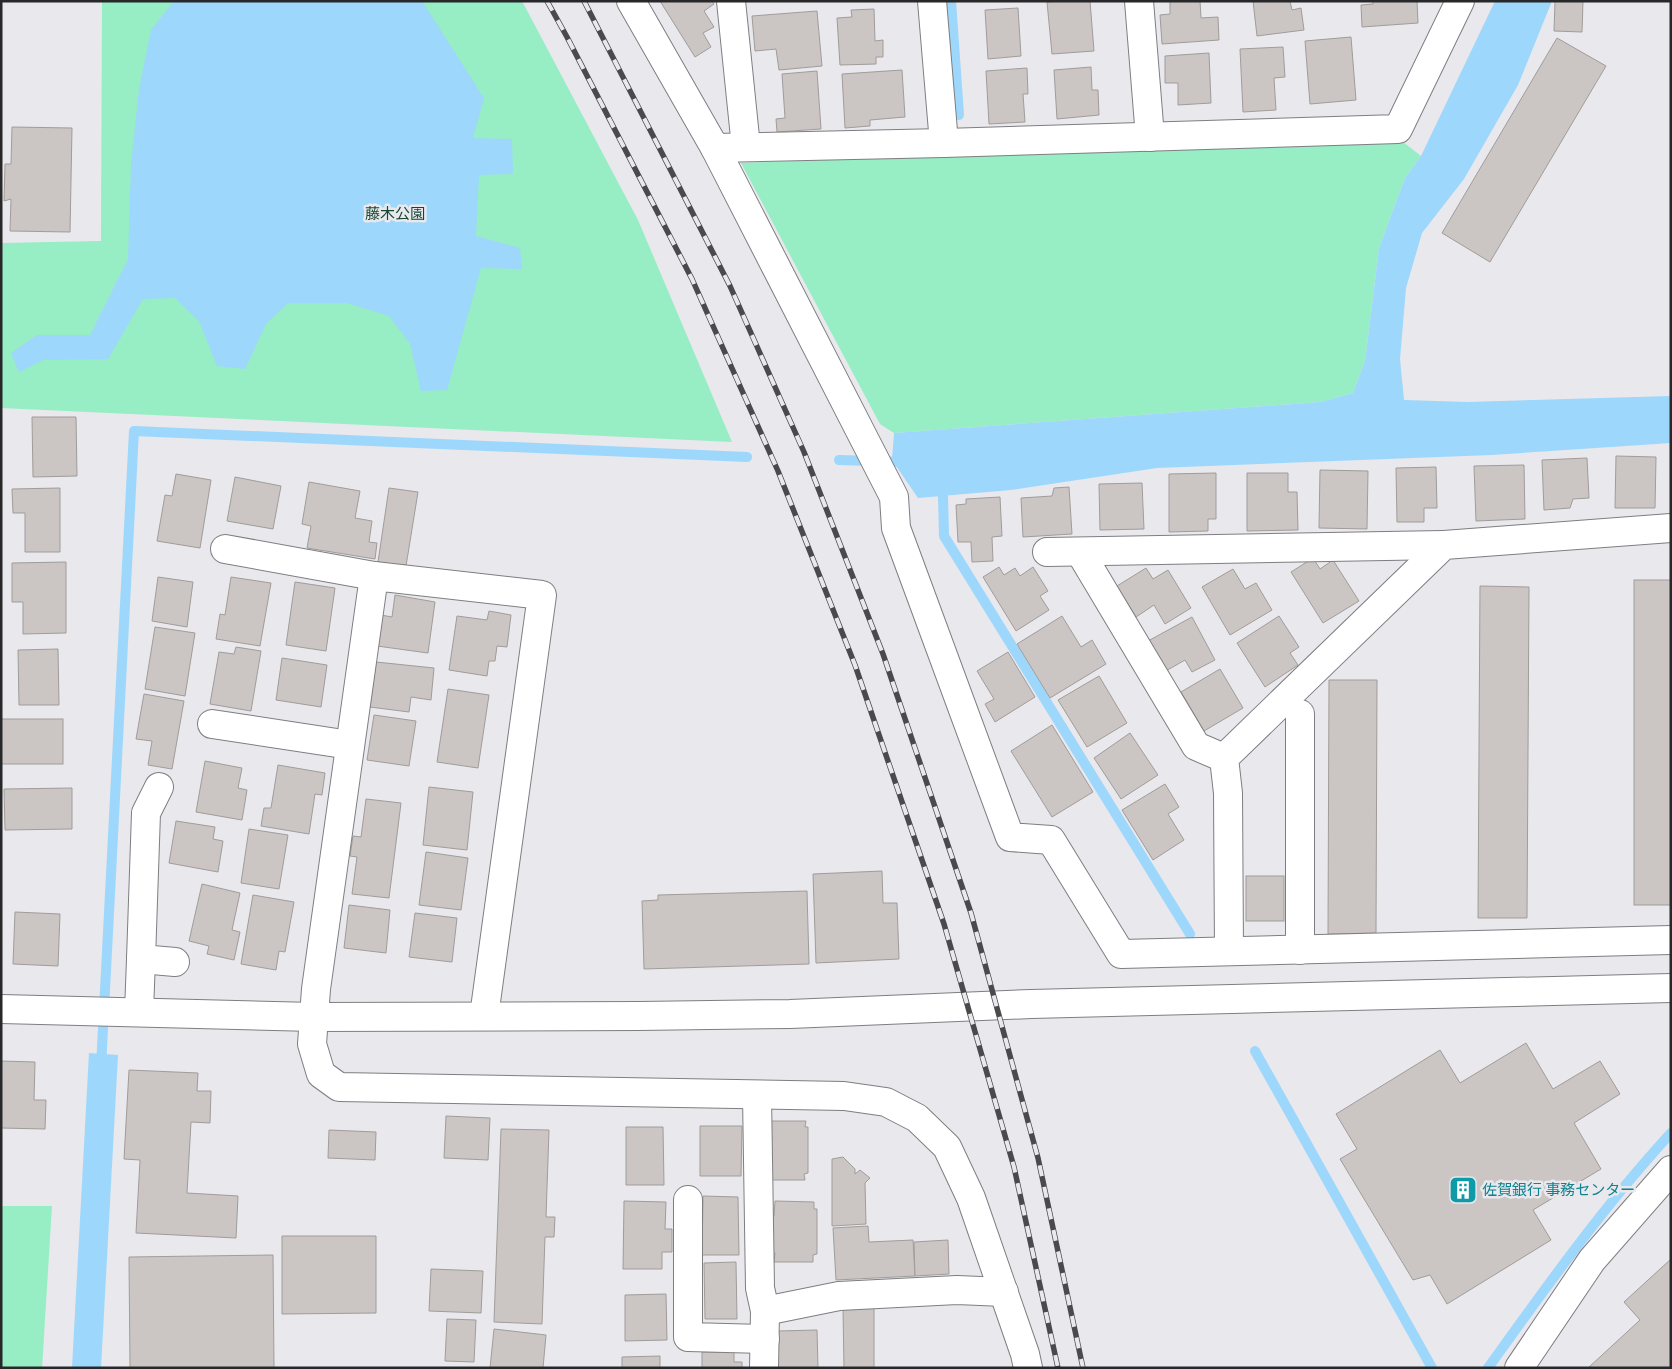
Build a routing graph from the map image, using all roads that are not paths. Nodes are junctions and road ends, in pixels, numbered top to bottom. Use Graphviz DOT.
graph roads {
  1 [pos="631,1"];
  2 [pos="731,1"];
  3 [pos="932,1"];
  4 [pos="1139,1"];
  5 [pos="1460,1"];
  6 [pos="1150,137"];
  7 [pos="944,143"];
  8 [pos="746,147"];
  9 [pos="715,148"];
  10 [pos="1671,528"];
  11 [pos="1444,545"];
  12 [pos="225,549"];
  13 [pos="1047,552"];
  14 [pos="1080,552"];
  15 [pos="374,576"];
  16 [pos="1300,714"];
  17 [pos="212,724"];
  18 [pos="350,745"];
  19 [pos="1224,758"];
  20 [pos="159,787"];
  21 [pos="1671,940"];
  22 [pos="1300,950"];
  23 [pos="1229,951"];
  24 [pos="140,959"];
  25 [pos="175,962"];
  26 [pos="1671,988"];
  27 [pos="1,1009"];
  28 [pos="132,1012"];
  29 [pos="484,1016"];
  30 [pos="314,1017"];
  31 [pos="757,1094"];
  32 [pos="1671,1170"];
  33 [pos="688,1200"];
  34 [pos="1004,1292"];
  35 [pos="765,1311"];
  36 [pos="765,1339"];
  37 [pos="764,1368"];
  38 [pos="1028,1368"];
  39 [pos="1520,1368"];
  1 -- 9 [label="street"];
  2 -- 8 [label="street"];
  3 -- 7 [label="street"];
  4 -- 6 [label="street"];
  5 -- 6 [label="street"];
  6 -- 7 [label="street"];
  7 -- 8 [label="street"];
  8 -- 9 [label="street"];
  9 -- 23 [label="street"];
  10 -- 11 [label="street"];
  11 -- 14 [label="street"];
  11 -- 19 [label="street"];
  12 -- 15 [label="street"];
  13 -- 14 [label="street"];
  14 -- 19 [label="street"];
  15 -- 18 [label="street"];
  15 -- 29 [label="street"];
  16 -- 22 [label="street"];
  17 -- 18 [label="street"];
  18 -- 30 [label="street"];
  19 -- 23 [label="street"];
  20 -- 24 [label="street"];
  21 -- 22 [label="street"];
  22 -- 23 [label="street"];
  24 -- 25 [label="street"];
  24 -- 28 [label="street"];
  26 -- 29 [label="street"];
  27 -- 28 [label="street"];
  28 -- 30 [label="street"];
  29 -- 30 [label="street"];
  30 -- 31 [label="street"];
  31 -- 34 [label="street"];
  31 -- 35 [label="street"];
  32 -- 39 [label="street"];
  33 -- 36 [label="street"];
  34 -- 35 [label="street"];
  34 -- 38 [label="street"];
  35 -- 36 [label="street"];
  36 -- 37 [label="street"];
}
